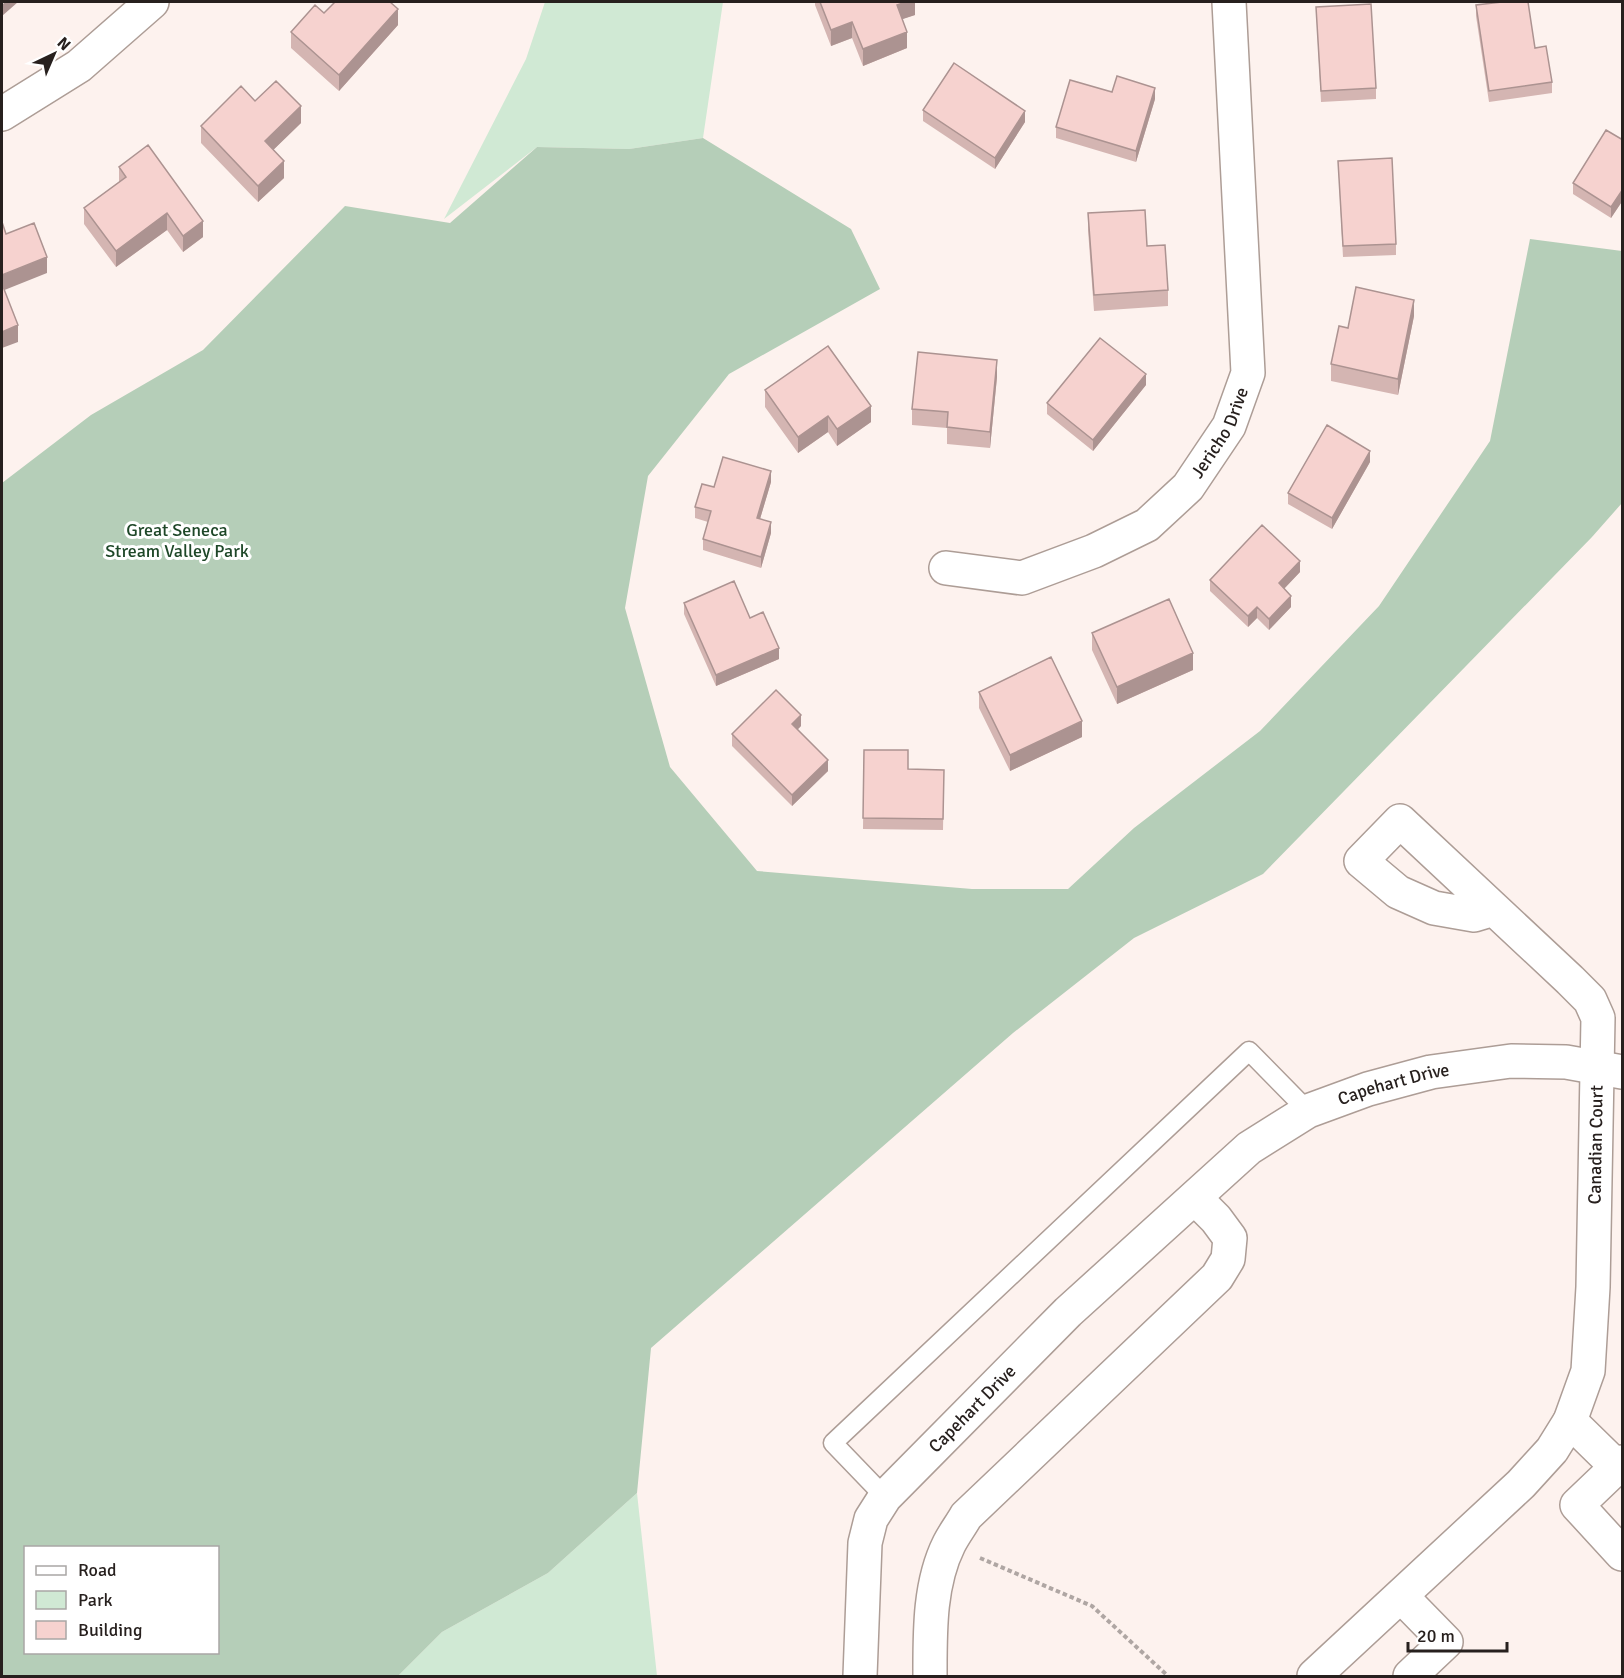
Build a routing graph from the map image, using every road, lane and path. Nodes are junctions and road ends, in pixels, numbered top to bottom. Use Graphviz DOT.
graph roads {
  1 [pos="152,2"];
  2 [pos="1229,2"];
  3 [pos="2,114"];
  4 [pos="946,568"];
  5 [pos="1494,909"];
  6 [pos="1610,1070"];
  7 [pos="1308,1111"];
  8 [pos="1195,1198"];
  9 [pos="1570,1421"];
  10 [pos="1620,1465"];
  11 [pos="885,1497"];
  12 [pos="949,1545"];
  13 [pos="1623,1554"];
  14 [pos="1401,1596"];
  15 [pos="1166,1676"];
  16 [pos="860,1677"];
  17 [pos="930,1677"];
  18 [pos="1314,1677"];
  19 [pos="1410,1677"];
  1 -- 3 [label="street"];
  2 -- 4 [label="street, Jericho Drive"];
  5 -- 6 [label="street, Canadian Court"];
  6 -- 7 [label="street, Capehart Drive"];
  6 -- 9 [label="street, Canadian Court"];
  7 -- 8 [label="street, Capehart Drive"];
  7 -- 11 [label="lane"];
  8 -- 11 [label="street, Capehart Drive"];
  8 -- 12 [label="street"];
  9 -- 10 [label="street"];
  9 -- 14 [label="street, Canadian Court"];
  10 -- 13 [label="street"];
  11 -- 16 [label="street, Capehart Drive"];
  12 -- 15 [label="path"];
  12 -- 17 [label="street"];
  14 -- 18 [label="street, Canadian Court"];
  14 -- 19 [label="street"];
}
